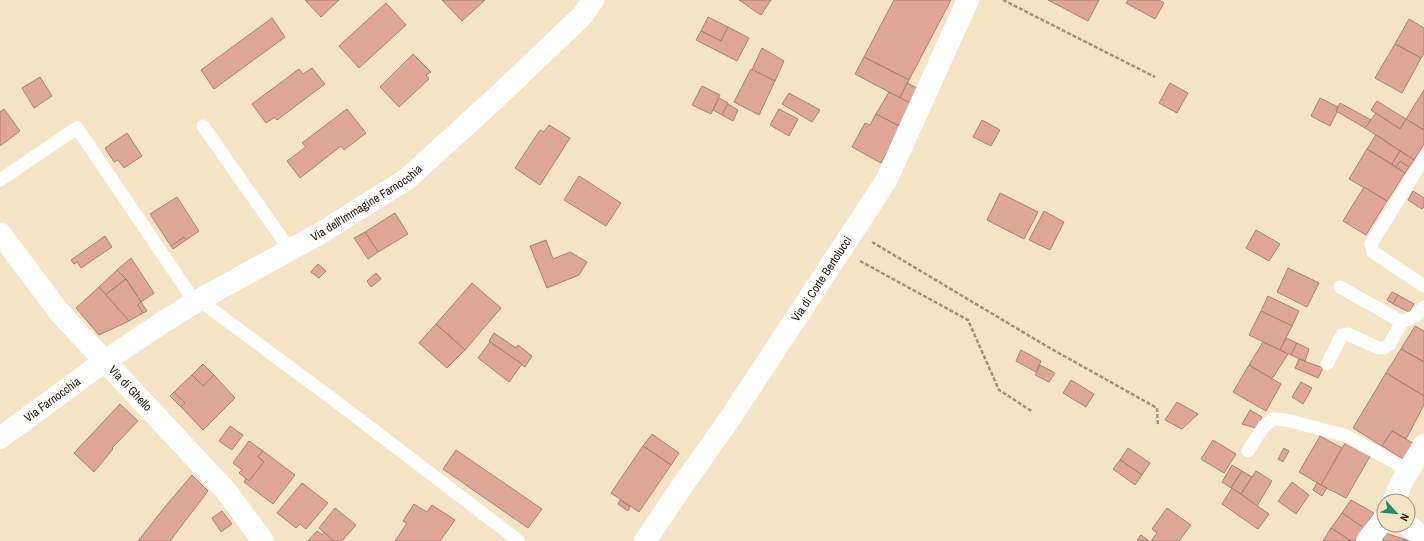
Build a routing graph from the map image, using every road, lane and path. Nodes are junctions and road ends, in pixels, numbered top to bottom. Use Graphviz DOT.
graph roads {
  1 [pos="593,0"];
  2 [pos="968,0"];
  3 [pos="1003,0"];
  4 [pos="1155,77"];
  5 [pos="204,126"];
  6 [pos="1424,158"];
  7 [pos="0,180"];
  8 [pos="853,231"];
  9 [pos="0,233"];
  10 [pos="290,250"];
  11 [pos="840,251"];
  12 [pos="1424,286"];
  13 [pos="1340,287"];
  14 [pos="197,301"];
  15 [pos="1424,306"];
  16 [pos="1402,322"];
  17 [pos="105,361"];
  18 [pos="1327,364"];
  19 [pos="1033,412"];
  20 [pos="1158,426"];
  21 [pos="0,438"];
  22 [pos="1424,445"];
  23 [pos="1248,451"];
  24 [pos="1409,470"];
  25 [pos="1397,493"];
  26 [pos="1376,529"];
  27 [pos="1416,532"];
  28 [pos="1424,540"];
  29 [pos="263,541"];
  30 [pos="519,541"];
  31 [pos="645,541"];
  32 [pos="1367,541"];
  1 -- 10 [label="street, Via dell'Immagine Farnocchia"];
  2 -- 8 [label="street, Via di Corte Bertolucci"];
  3 -- 4 [label="path"];
  5 -- 10 [label="lane"];
  6 -- 12 [label="lane"];
  7 -- 14 [label="lane"];
  8 -- 11 [label="street, Via di Corte Bertolucci"];
  8 -- 20 [label="path"];
  9 -- 17 [label="street, Via di Ghello"];
  10 -- 14 [label="street, Via dell'Immagine Farnocchia"];
  11 -- 19 [label="path"];
  11 -- 31 [label="street, Via di Corte Bertolucci"];
  13 -- 16 [label="lane"];
  14 -- 17 [label="street, Via dell'Immagine Farnocchia"];
  14 -- 30 [label="lane"];
  15 -- 16 [label="lane"];
  16 -- 18 [label="lane"];
  17 -- 21 [label="street, Via Farnocchia"];
  17 -- 29 [label="street, Via di Ghello"];
  22 -- 24 [label="street"];
  23 -- 24 [label="lane"];
  24 -- 25 [label="street"];
  26 -- 32 [label="street"];
  27 -- 28 [label="street"];
}
